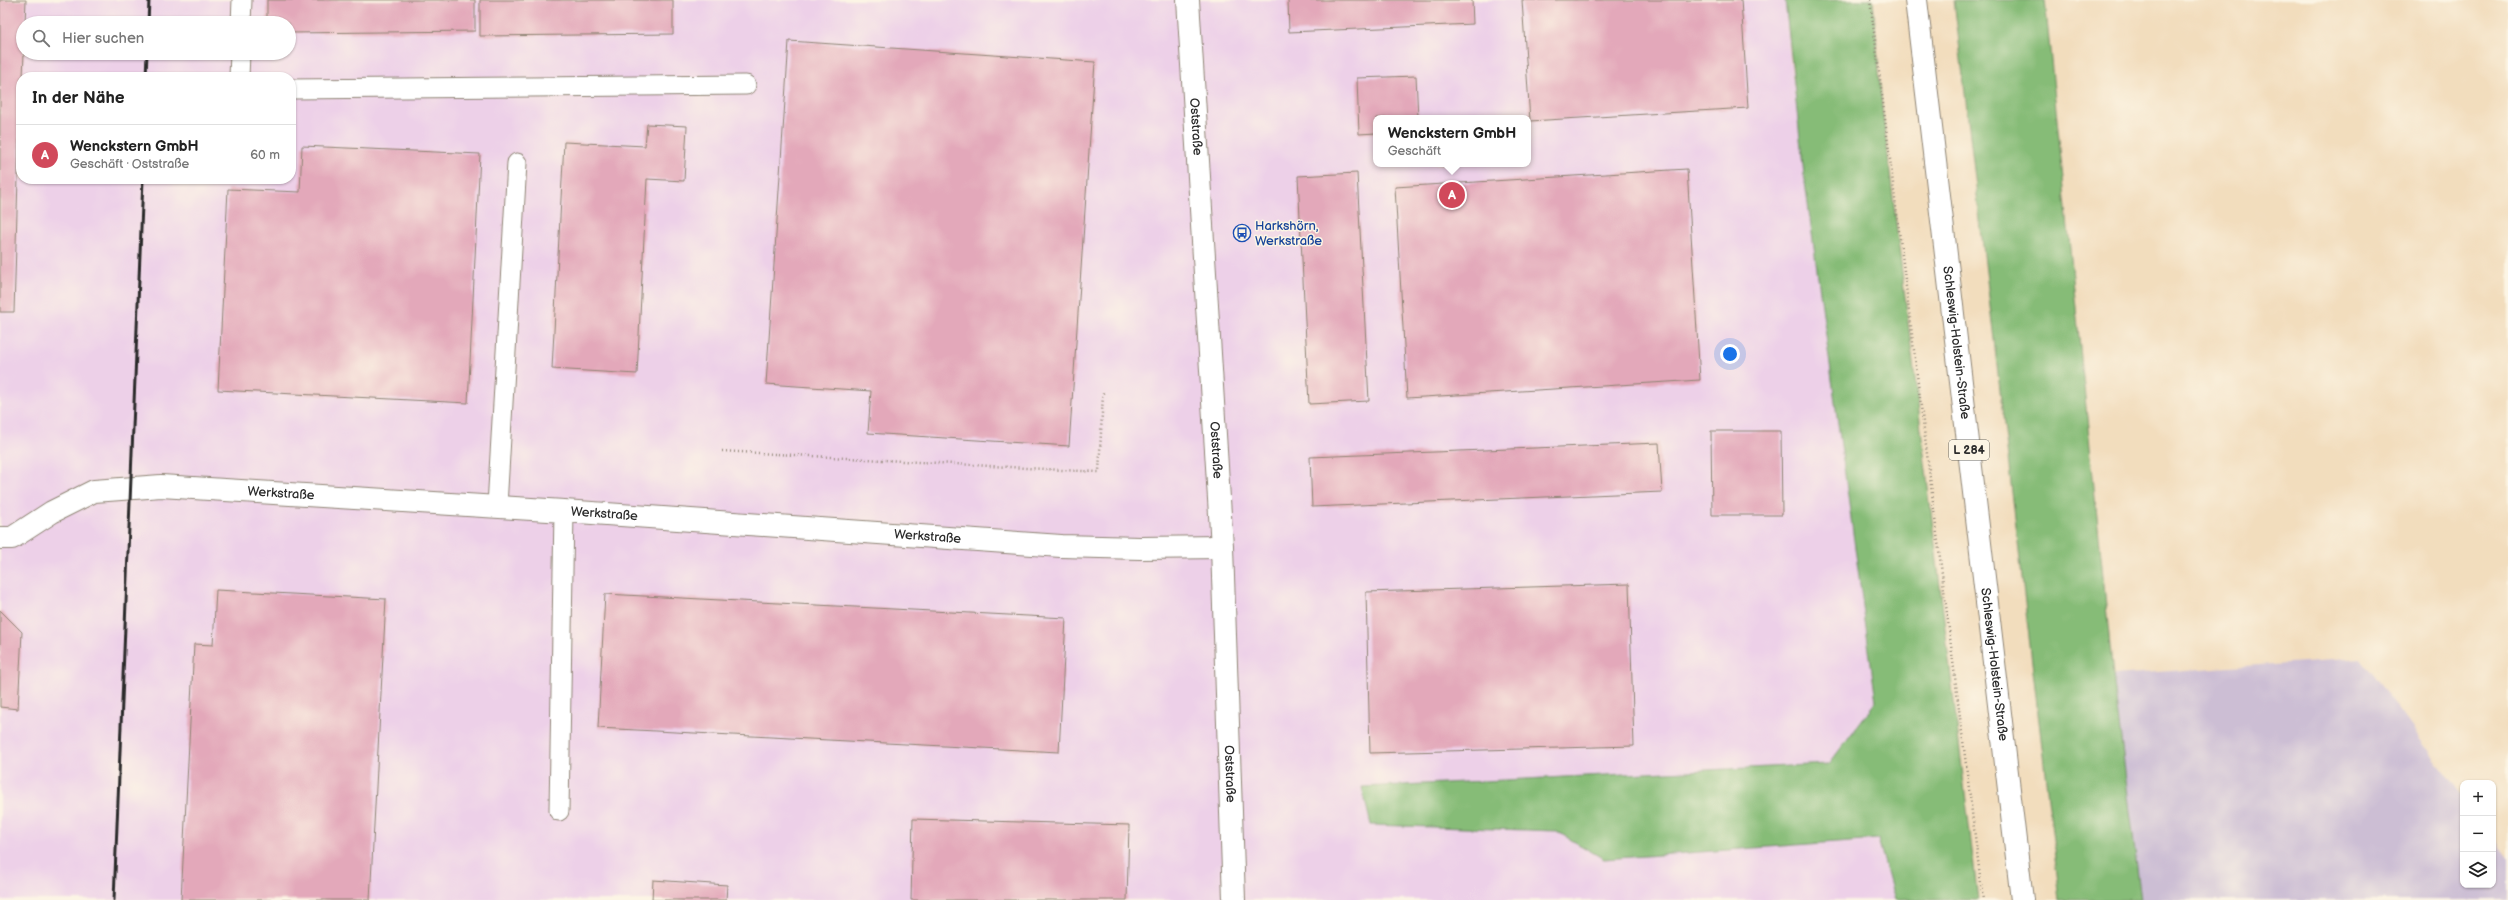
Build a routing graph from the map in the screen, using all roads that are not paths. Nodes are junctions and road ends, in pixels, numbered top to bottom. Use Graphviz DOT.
graph roads {
  1 [pos="242,0"];
  2 [pos="1188,0"];
  3 [pos="1916,0"];
  4 [pos="241,16"];
  5 [pos="240,60"];
  6 [pos="239,72"];
  7 [pos="746,85"];
  8 [pos="296,90"];
  9 [pos="517,163"];
  10 [pos="497,506"];
  11 [pos="564,511"];
  12 [pos="0,538"];
  13 [pos="1222,547"];
  14 [pos="559,811"];
  15 [pos="1234,900"];
  16 [pos="2022,900"];
  1 -- 4 [label="lane"];
  2 -- 13 [label="street, Oststraße"];
  3 -- 16 [label="street, Schleswig-Holstein-Straße / L 284"];
  5 -- 6 [label="lane"];
  7 -- 8 [label="lane"];
  9 -- 10 [label="lane"];
  10 -- 11 [label="street, Werkstraße"];
  10 -- 12 [label="street, Werkstraße"];
  11 -- 13 [label="street, Werkstraße"];
  11 -- 14 [label="lane"];
  13 -- 15 [label="street, Oststraße"];
}
